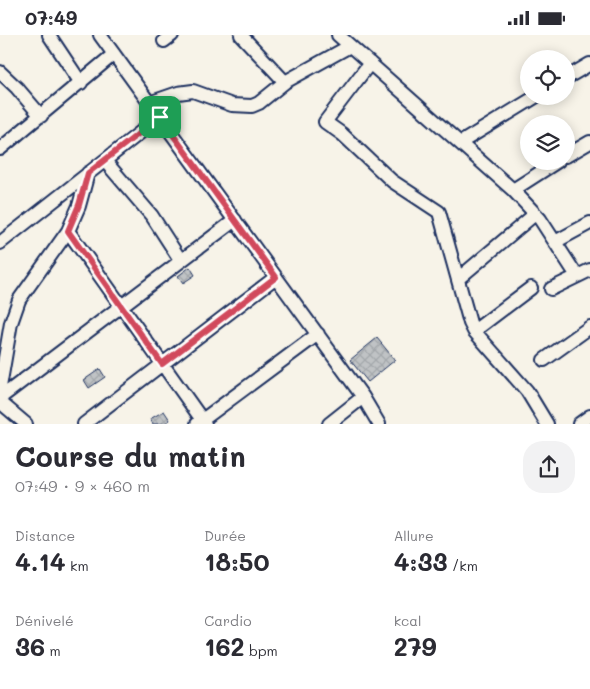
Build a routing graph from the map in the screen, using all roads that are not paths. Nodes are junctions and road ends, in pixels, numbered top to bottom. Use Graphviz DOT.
graph roads {
  1 [pos="49,35"];
  2 [pos="100,35"];
  3 [pos="241,35"];
  4 [pos="338,35"];
  5 [pos="350,46"];
  6 [pos="114,54"];
  7 [pos="370,63"];
  8 [pos="590,64"];
  9 [pos="0,72"];
  10 [pos="575,73"];
  11 [pos="285,82"];
  12 [pos="81,83"];
  13 [pos="149,103"];
  14 [pos="522,105"];
  15 [pos="41,116"];
  16 [pos="160,117"];
  17 [pos="590,142"];
  18 [pos="460,143"];
  19 [pos="0,149"];
  20 [pos="575,151"];
  21 [pos="105,161"];
  22 [pos="544,170"];
  23 [pos="88,173"];
  24 [pos="513,189"];
  25 [pos="535,214"];
  26 [pos="235,220"];
  27 [pos="590,223"];
  28 [pos="68,231"];
  29 [pos="555,242"];
  30 [pos="0,243"];
  31 [pos="181,261"];
  32 [pos="590,270"];
  33 [pos="577,276"];
  34 [pos="276,277"];
  35 [pos="458,279"];
  36 [pos="531,288"];
  37 [pos="551,289"];
  38 [pos="121,307"];
  39 [pos="590,327"];
  40 [pos="474,331"];
  41 [pos="318,335"];
  42 [pos="544,360"];
  43 [pos="162,364"];
  44 [pos="0,387"];
  45 [pos="363,397"];
  46 [pos="0,398"];
  47 [pos="0,403"];
  48 [pos="590,416"];
  49 [pos="202,423"];
  50 [pos="26,424"];
  51 [pos="84,424"];
  52 [pos="329,424"];
  53 [pos="379,424"];
  54 [pos="547,424"];
  55 [pos="579,424"];
  1 -- 12 [label="street"];
  2 -- 6 [label="street"];
  3 -- 11 [label="street"];
  4 -- 5 [label="street"];
  5 -- 7 [label="street"];
  5 -- 11 [label="street"];
  6 -- 12 [label="street"];
  6 -- 13 [label="street"];
  7 -- 18 [label="street"];
  7 -- 35 [label="street"];
  8 -- 10 [label="street"];
  9 -- 15 [label="street"];
  11 -- 13 [label="street"];
  12 -- 15 [label="street"];
  13 -- 16 [label="street"];
  14 -- 18 [label="street"];
  15 -- 19 [label="street"];
  16 -- 21 [label="street"];
  16 -- 26 [label="street"];
  17 -- 20 [label="street"];
  18 -- 24 [label="street"];
  21 -- 23 [label="street"];
  21 -- 31 [label="street"];
  22 -- 24 [label="street"];
  23 -- 28 [label="street"];
  23 -- 30 [label="street"];
  24 -- 25 [label="street"];
  25 -- 29 [label="street"];
  25 -- 35 [label="street"];
  26 -- 31 [label="street"];
  26 -- 34 [label="street"];
  27 -- 29 [label="street"];
  28 -- 38 [label="street"];
  28 -- 44 [label="street"];
  29 -- 33 [label="street"];
  31 -- 38 [label="street"];
  32 -- 33 [label="street"];
  33 -- 37 [label="street"];
  34 -- 41 [label="street"];
  34 -- 43 [label="street"];
  35 -- 40 [label="street"];
  36 -- 40 [label="street"];
  38 -- 43 [label="street"];
  38 -- 46 [label="street"];
  39 -- 42 [label="street"];
  40 -- 54 [label="street"];
  41 -- 45 [label="street"];
  41 -- 49 [label="street"];
  43 -- 49 [label="street"];
  43 -- 51 [label="street"];
  45 -- 52 [label="street"];
  45 -- 53 [label="street"];
  47 -- 50 [label="street"];
  48 -- 55 [label="street"];
}
